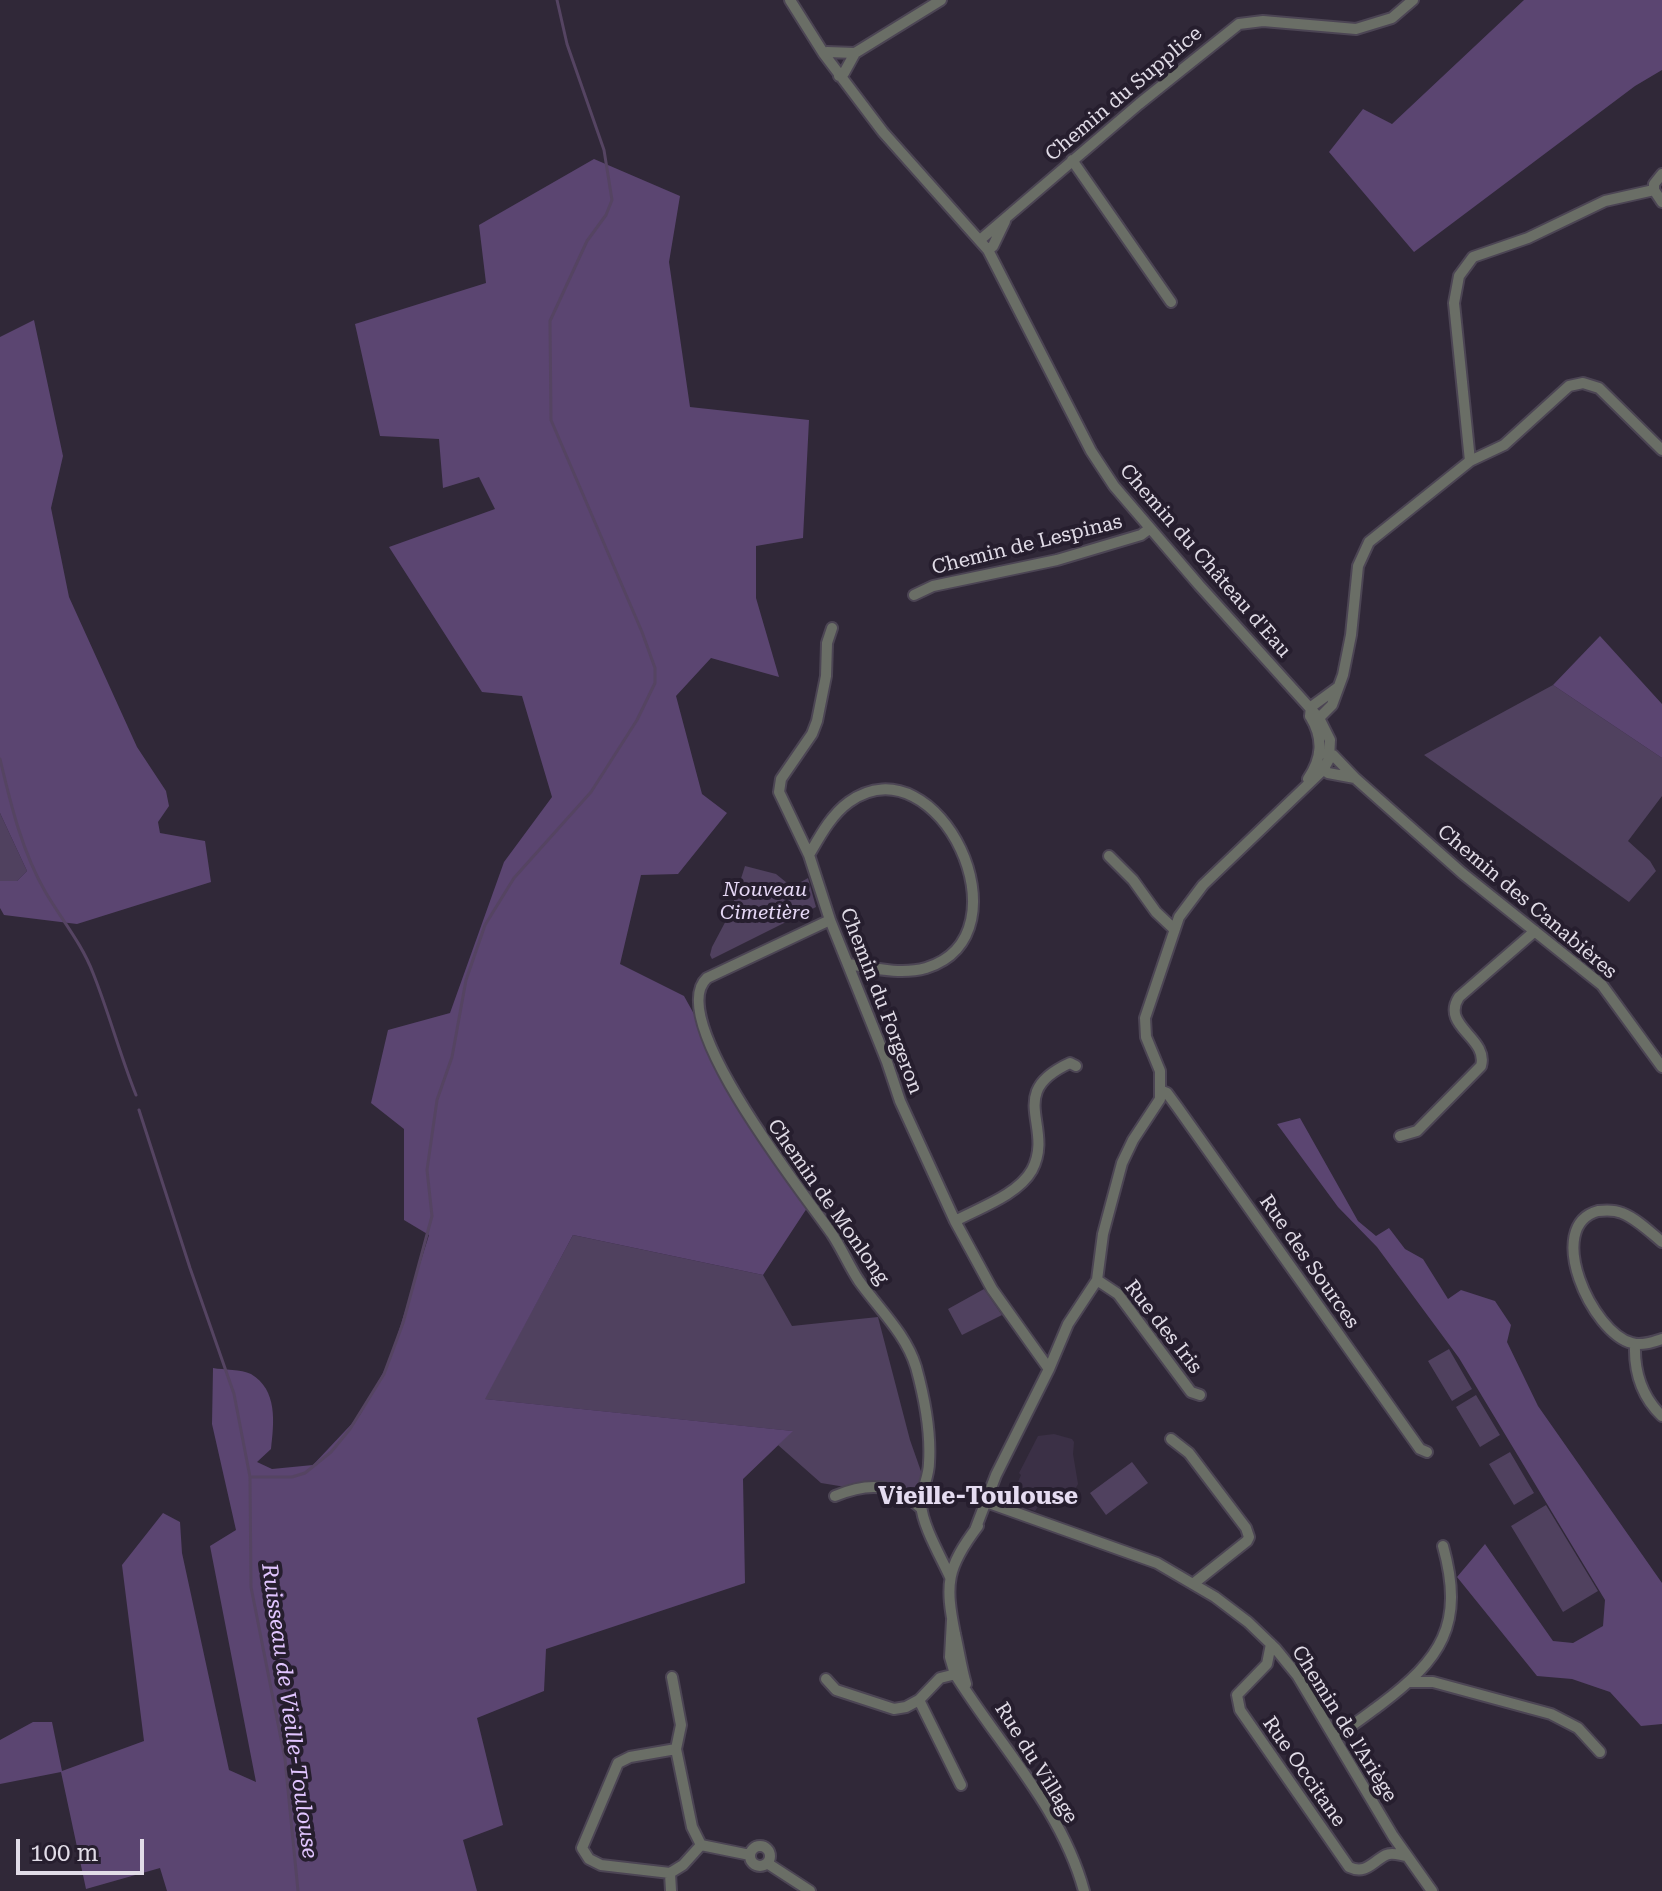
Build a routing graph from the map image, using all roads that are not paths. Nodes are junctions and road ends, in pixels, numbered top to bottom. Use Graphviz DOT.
graph roads {
  1 [pos="790,0"];
  2 [pos="941,0"];
  3 [pos="1413,0"];
  4 [pos="855,53"];
  5 [pos="824,54"];
  6 [pos="839,76"];
  7 [pos="1072,160"];
  8 [pos="1662,174"];
  9 [pos="1654,190"];
  10 [pos="1662,202"];
  11 [pos="1005,221"];
  12 [pos="980,240"];
  13 [pos="988,250"];
  14 [pos="1171,302"];
  15 [pos="1662,450"];
  16 [pos="1470,461"];
  17 [pos="1149,529"];
  18 [pos="914,595"];
  19 [pos="832,628"];
  20 [pos="1313,714"];
  21 [pos="1322,761"];
  22 [pos="1355,778"];
  23 [pos="809,855"];
  24 [pos="1109,856"];
  25 [pos="830,920"];
  26 [pos="1174,929"];
  27 [pos="1535,931"];
  28 [pos="848,964"];
  29 [pos="1076,1066"];
  30 [pos="1662,1067"];
  31 [pos="1162,1091"];
  32 [pos="1400,1136"];
  33 [pos="955,1221"];
  34 [pos="1662,1242"];
  35 [pos="1099,1280"];
  36 [pos="1662,1339"];
  37 [pos="1635,1344"];
  38 [pos="1049,1369"];
  39 [pos="1200,1395"];
  40 [pos="1662,1416"];
  41 [pos="1171,1439"];
  42 [pos="1427,1452"];
  43 [pos="835,1496"];
  44 [pos="989,1503"];
  45 [pos="921,1508"];
  46 [pos="1443,1546"];
  47 [pos="950,1577"];
  48 [pos="1193,1584"];
  49 [pos="1271,1644"];
  50 [pos="1287,1661"];
  51 [pos="1267,1664"];
  52 [pos="1427,1665"];
  53 [pos="959,1673"];
  54 [pos="672,1677"];
  55 [pos="826,1679"];
  56 [pos="1410,1682"];
  57 [pos="1433,1682"];
  58 [pos="919,1700"];
  59 [pos="1334,1737"];
  60 [pos="676,1749"];
  61 [pos="1600,1752"];
  62 [pos="961,1785"];
  63 [pos="1393,1836"];
  64 [pos="701,1845"];
  65 [pos="1385,1855"];
  66 [pos="1406,1856"];
  67 [pos="670,1873"];
  68 [pos="671,1891"];
  69 [pos="810,1891"];
  70 [pos="1084,1891"];
  71 [pos="1432,1891"];
  1 -- 5 [label="street, Chemin du Château d'Eau"];
  2 -- 4 [label="street"];
  3 -- 7 [label="street, Chemin du Supplice"];
  4 -- 5 [label="street"];
  4 -- 6 [label="street"];
  5 -- 6 [label="street, Chemin du Château d'Eau"];
  6 -- 12 [label="street, Chemin du Château d'Eau"];
  7 -- 11 [label="street, Chemin du Supplice"];
  7 -- 14 [label="street"];
  8 -- 9 [label="street"];
  9 -- 10 [label="street"];
  9 -- 16 [label="street"];
  11 -- 12 [label="street, Chemin du Supplice"];
  11 -- 13 [label="street, Chemin du Supplice"];
  12 -- 13 [label="street, Chemin du Château d'Eau"];
  13 -- 17 [label="street, Chemin du Château d'Eau"];
  15 -- 16 [label="street"];
  16 -- 20 [label="street"];
  17 -- 18 [label="street, Chemin de Lespinas"];
  17 -- 20 [label="street, Chemin du Château d'Eau"];
  19 -- 23 [label="street, Chemin du Forgeron"];
  20 -- 21 [label="street, Chemin du Château d'Eau"];
  21 -- 22 [label="street, Chemin des Canabières"];
  21 -- 22 [label="street, Chemin des Canabières"];
  21 -- 26 [label="street"];
  22 -- 27 [label="street, Chemin des Canabières"];
  23 -- 25 [label="street, Chemin du Forgeron"];
  23 -- 28 [label="street"];
  24 -- 26 [label="street"];
  25 -- 28 [label="street, Chemin du Forgeron"];
  25 -- 45 [label="street, Chemin de Monlong"];
  26 -- 31 [label="street"];
  27 -- 30 [label="street, Chemin des Canabières"];
  27 -- 32 [label="street"];
  28 -- 33 [label="street, Chemin du Forgeron"];
  29 -- 33 [label="street"];
  31 -- 35 [label="street"];
  31 -- 42 [label="street, Rue des Sources"];
  33 -- 38 [label="street, Chemin du Forgeron"];
  34 -- 37 [label="street"];
  35 -- 38 [label="street"];
  35 -- 39 [label="street, Rue des Iris"];
  36 -- 37 [label="street"];
  37 -- 40 [label="street"];
  38 -- 44 [label="street"];
  41 -- 48 [label="street"];
  43 -- 45 [label="street"];
  44 -- 47 [label="street"];
  44 -- 48 [label="street, Chemin de l'Ariège"];
  45 -- 47 [label="street"];
  46 -- 52 [label="street"];
  47 -- 53 [label="street"];
  48 -- 49 [label="street, Chemin de l'Ariège"];
  49 -- 50 [label="street, Chemin de l'Ariège"];
  49 -- 51 [label="street"];
  50 -- 51 [label="street"];
  50 -- 59 [label="street, Chemin de l'Ariège"];
  51 -- 65 [label="street, Rue Occitane"];
  52 -- 56 [label="street"];
  52 -- 57 [label="street"];
  53 -- 58 [label="street"];
  53 -- 70 [label="street, Rue du Village"];
  54 -- 60 [label="street"];
  55 -- 58 [label="street"];
  56 -- 57 [label="street"];
  56 -- 59 [label="street"];
  57 -- 61 [label="street"];
  58 -- 62 [label="street"];
  59 -- 63 [label="street, Chemin de l'Ariège"];
  60 -- 64 [label="street"];
  60 -- 67 [label="street"];
  63 -- 65 [label="street"];
  63 -- 66 [label="street, Chemin de l'Ariège"];
  64 -- 67 [label="street"];
  64 -- 69 [label="street"];
  65 -- 66 [label="street, Rue Occitane"];
  66 -- 71 [label="street, Chemin de l'Ariège"];
  67 -- 68 [label="street"];
}
